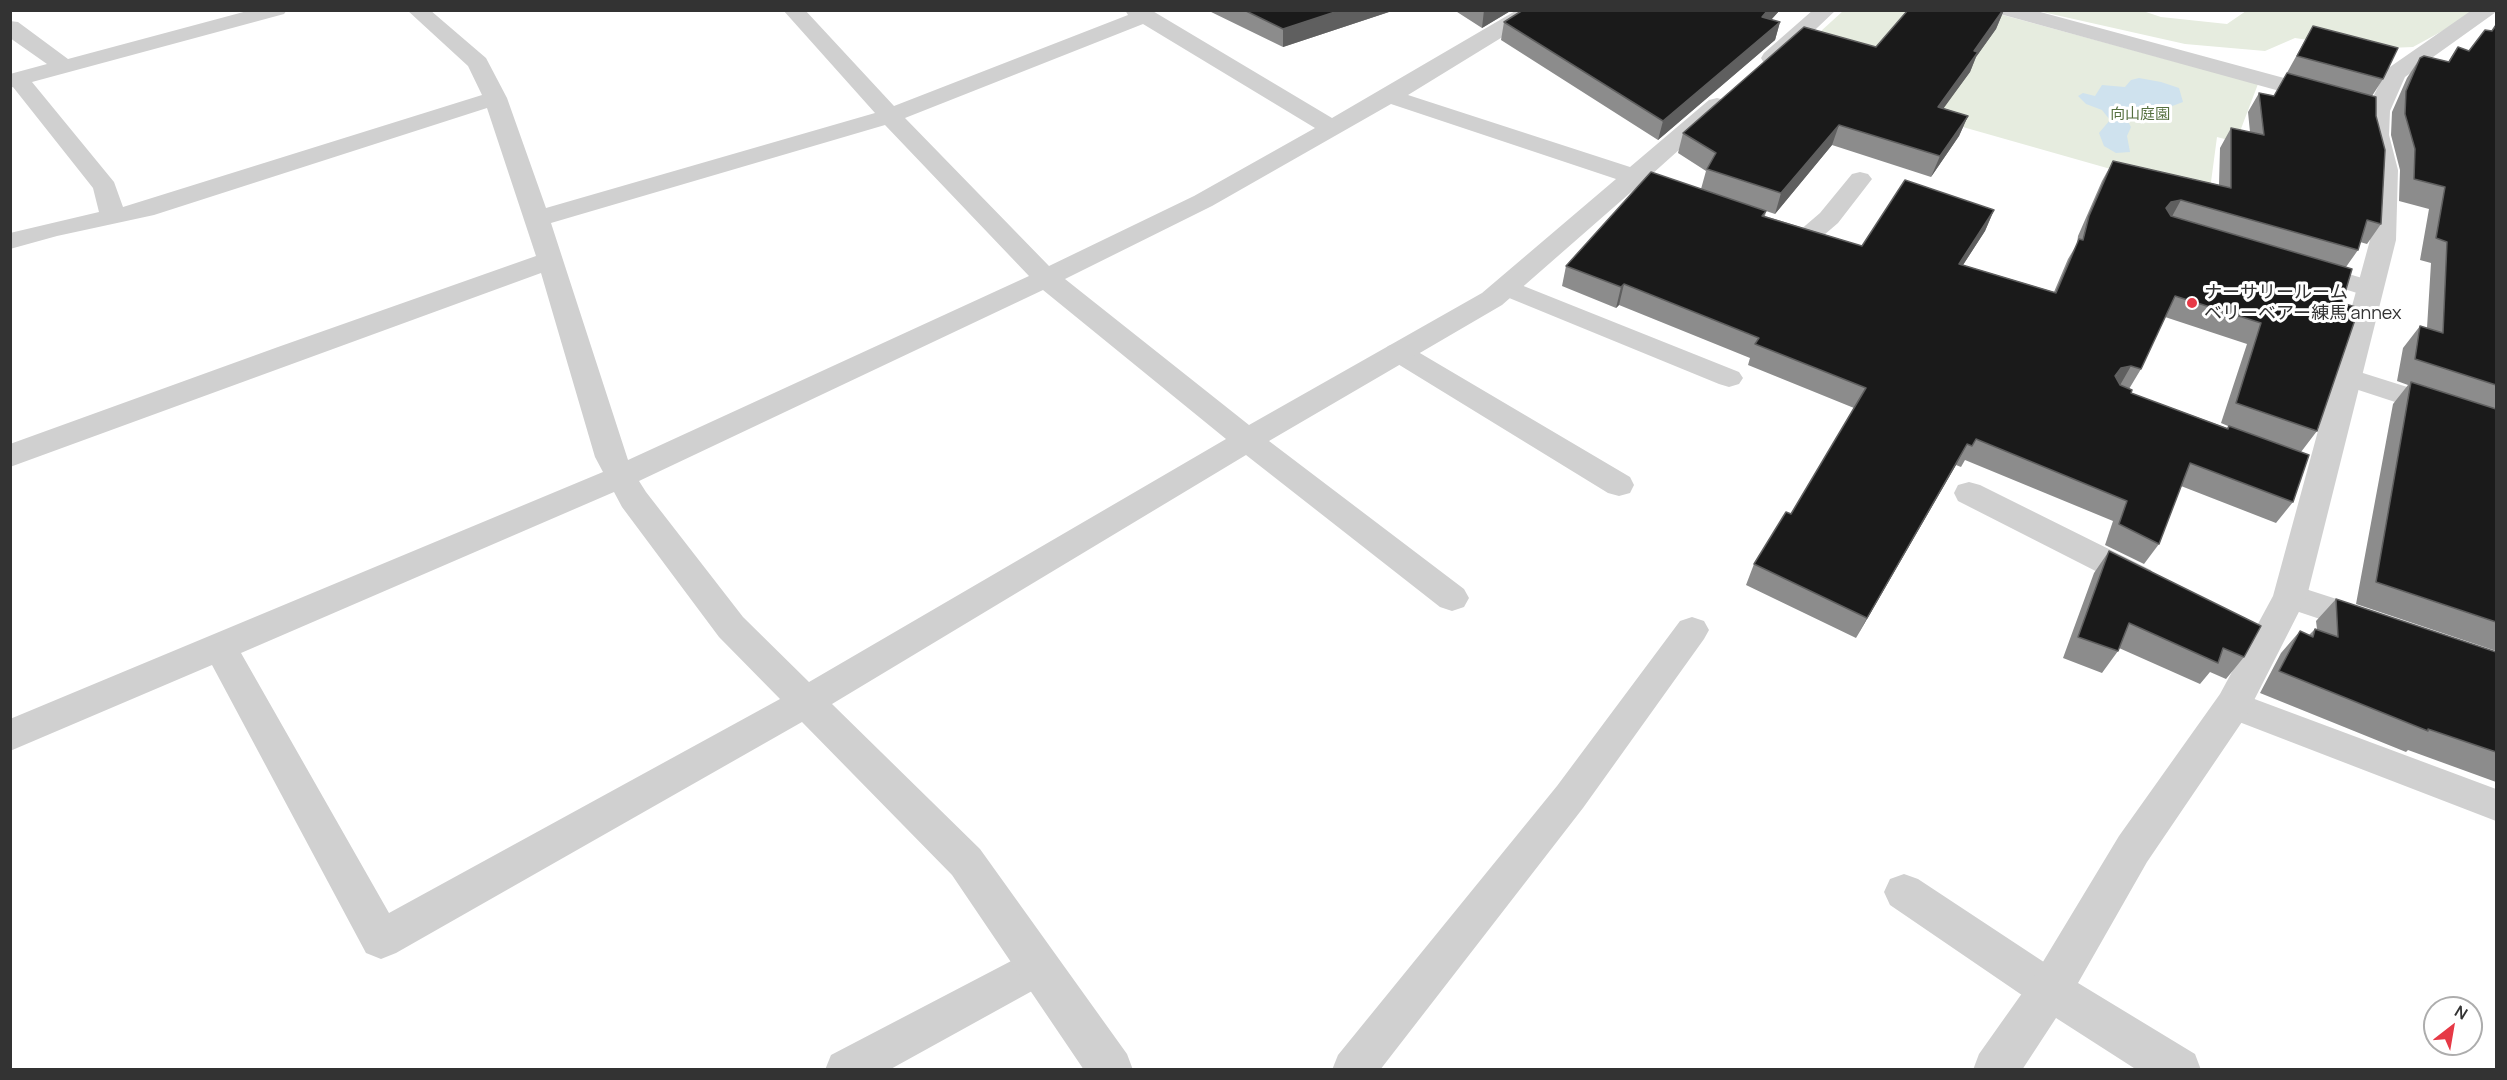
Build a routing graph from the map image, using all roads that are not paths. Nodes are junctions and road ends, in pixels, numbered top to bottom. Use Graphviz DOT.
graph roads {
  1 [pos="277,10"];
  2 [pos="417,10"];
  3 [pos="793,10"];
  4 [pos="1533,10"];
  5 [pos="1826,10"];
  6 [pos="2007,10"];
  7 [pos="2487,10"];
  8 [pos="1139,13"];
  9 [pos="10,27"];
  10 [pos="63,66"];
  11 [pos="14,80"];
  12 [pos="1389,96"];
  13 [pos="495,98"];
  14 [pos="2360,106"];
  15 [pos="890,116"];
  16 [pos="1332,128"];
  17 [pos="1634,177"];
  18 [pos="1860,178"];
  19 [pos="1677,192"];
  20 [pos="113,216"];
  21 [pos="537,219"];
  22 [pos="1797,232"];
  23 [pos="10,241"];
  24 [pos="551,260"];
  25 [pos="2281,262"];
  26 [pos="1046,278"];
  27 [pos="1506,287"];
  28 [pos="2370,289"];
  29 [pos="1398,352"];
  30 [pos="2347,377"];
  31 [pos="1729,378"];
  32 [pos="2496,425"];
  33 [pos="1247,440"];
  34 [pos="10,456"];
  35 [pos="622,476"];
  36 [pos="1619,485"];
  37 [pos="1969,493"];
  38 [pos="2170,594"];
  39 [pos="2290,596"];
  40 [pos="1452,598"];
  41 [pos="1692,630"];
  42 [pos="2399,633"];
  43 [pos="220,648"];
  44 [pos="806,702"];
  45 [pos="2233,705"];
  46 [pos="10,736"];
  47 [pos="2496,805"];
  48 [pos="1904,892"];
  49 [pos="1038,966"];
  50 [pos="2050,990"];
  51 [pos="846,1070"];
  52 [pos="1111,1070"];
  53 [pos="1353,1070"];
  54 [pos="1995,1070"];
  55 [pos="2179,1070"];
  1 -- 10 [label="street"];
  2 -- 13 [label="street"];
  3 -- 15 [label="street"];
  4 -- 12 [label="street"];
  5 -- 17 [label="street"];
  6 -- 14 [label="street"];
  7 -- 14 [label="street"];
  8 -- 15 [label="street"];
  8 -- 16 [label="street"];
  9 -- 10 [label="street"];
  10 -- 11 [label="street"];
  11 -- 20 [label="street"];
  12 -- 16 [label="street"];
  12 -- 17 [label="street"];
  13 -- 20 [label="street"];
  13 -- 21 [label="street"];
  14 -- 28 [label="street"];
  15 -- 21 [label="street"];
  15 -- 26 [label="street"];
  16 -- 26 [label="street"];
  17 -- 19 [label="street"];
  17 -- 27 [label="street"];
  18 -- 22 [label="lane"];
  20 -- 23 [label="street"];
  21 -- 24 [label="street"];
  24 -- 34 [label="street"];
  24 -- 35 [label="street"];
  25 -- 28 [label="lane"];
  26 -- 33 [label="street"];
  26 -- 35 [label="street"];
  27 -- 29 [label="street"];
  27 -- 31 [label="lane"];
  28 -- 30 [label="street"];
  29 -- 33 [label="street"];
  29 -- 36 [label="lane"];
  30 -- 32 [label="lane"];
  30 -- 39 [label="street"];
  33 -- 40 [label="street"];
  33 -- 44 [label="street"];
  35 -- 43 [label="street"];
  35 -- 44 [label="street"];
  37 -- 38 [label="lane"];
  39 -- 42 [label="lane"];
  39 -- 45 [label="street"];
  41 -- 53 [label="lane"];
  43 -- 44 [label="street"];
  43 -- 46 [label="street"];
  44 -- 49 [label="street"];
  45 -- 47 [label="lane"];
  45 -- 50 [label="street"];
  48 -- 50 [label="lane"];
  49 -- 51 [label="lane"];
  49 -- 52 [label="street"];
  50 -- 54 [label="street"];
  50 -- 55 [label="street"];
}
